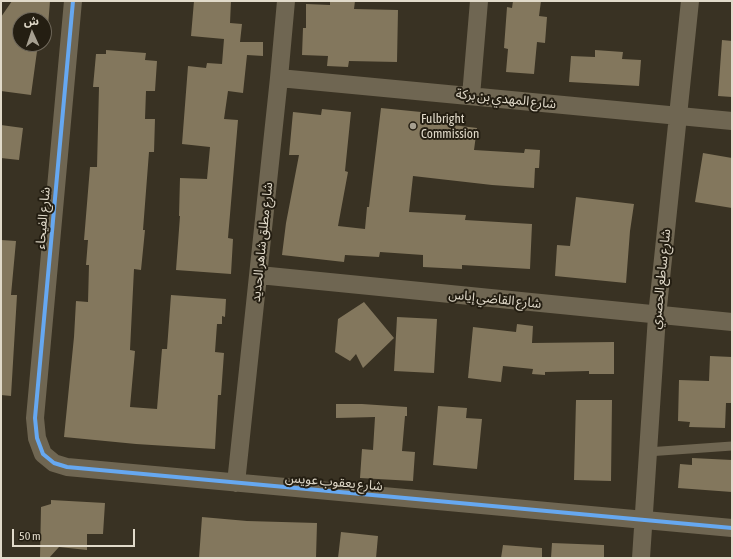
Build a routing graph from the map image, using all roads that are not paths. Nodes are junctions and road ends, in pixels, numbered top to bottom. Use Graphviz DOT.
graph roads {
  1 [pos="73,1"];
  2 [pos="286,1"];
  3 [pos="479,1"];
  4 [pos="690,1"];
  5 [pos="279,78"];
  6 [pos="471,96"];
  7 [pos="679,116"];
  8 [pos="732,121"];
  9 [pos="259,275"];
  10 [pos="657,316"];
  11 [pos="732,322"];
  12 [pos="37,438"];
  13 [pos="732,446"];
  14 [pos="648,452"];
  15 [pos="236,483"];
  16 [pos="644,520"];
  17 [pos="732,528"];
  18 [pos="641,558"];
  1 -- 12 [label="street, شارع الفيحاء"];
  2 -- 5 [label="street, شارع مطلق شاهر الحديد"];
  3 -- 6 [label="street"];
  4 -- 7 [label="street, شارع ساطع الحصري"];
  5 -- 6 [label="street, شارع المهدي بن بركة"];
  5 -- 9 [label="street, شارع مطلق شاهر الحديد"];
  6 -- 7 [label="street, شارع المهدي بن بركة"];
  7 -- 8 [label="street, شارع المهدي بن بركة"];
  7 -- 10 [label="street, شارع ساطع الحصري"];
  9 -- 10 [label="street, شارع القاضي إياس"];
  9 -- 15 [label="street, شارع مطلق شاهر الحديد"];
  10 -- 11 [label="street, شارع القاضي إياس"];
  10 -- 14 [label="street, شارع ساطع الحصري"];
  12 -- 15 [label="street, شارع يعقوب عويس"];
  13 -- 14 [label="lane"];
  14 -- 16 [label="street, شارع ساطع الحصري"];
  15 -- 16 [label="street, شارع يعقوب عويس"];
  16 -- 17 [label="street, شارع يعقوب عويس"];
  16 -- 18 [label="street, شارع ساطع الحصري"];
}
